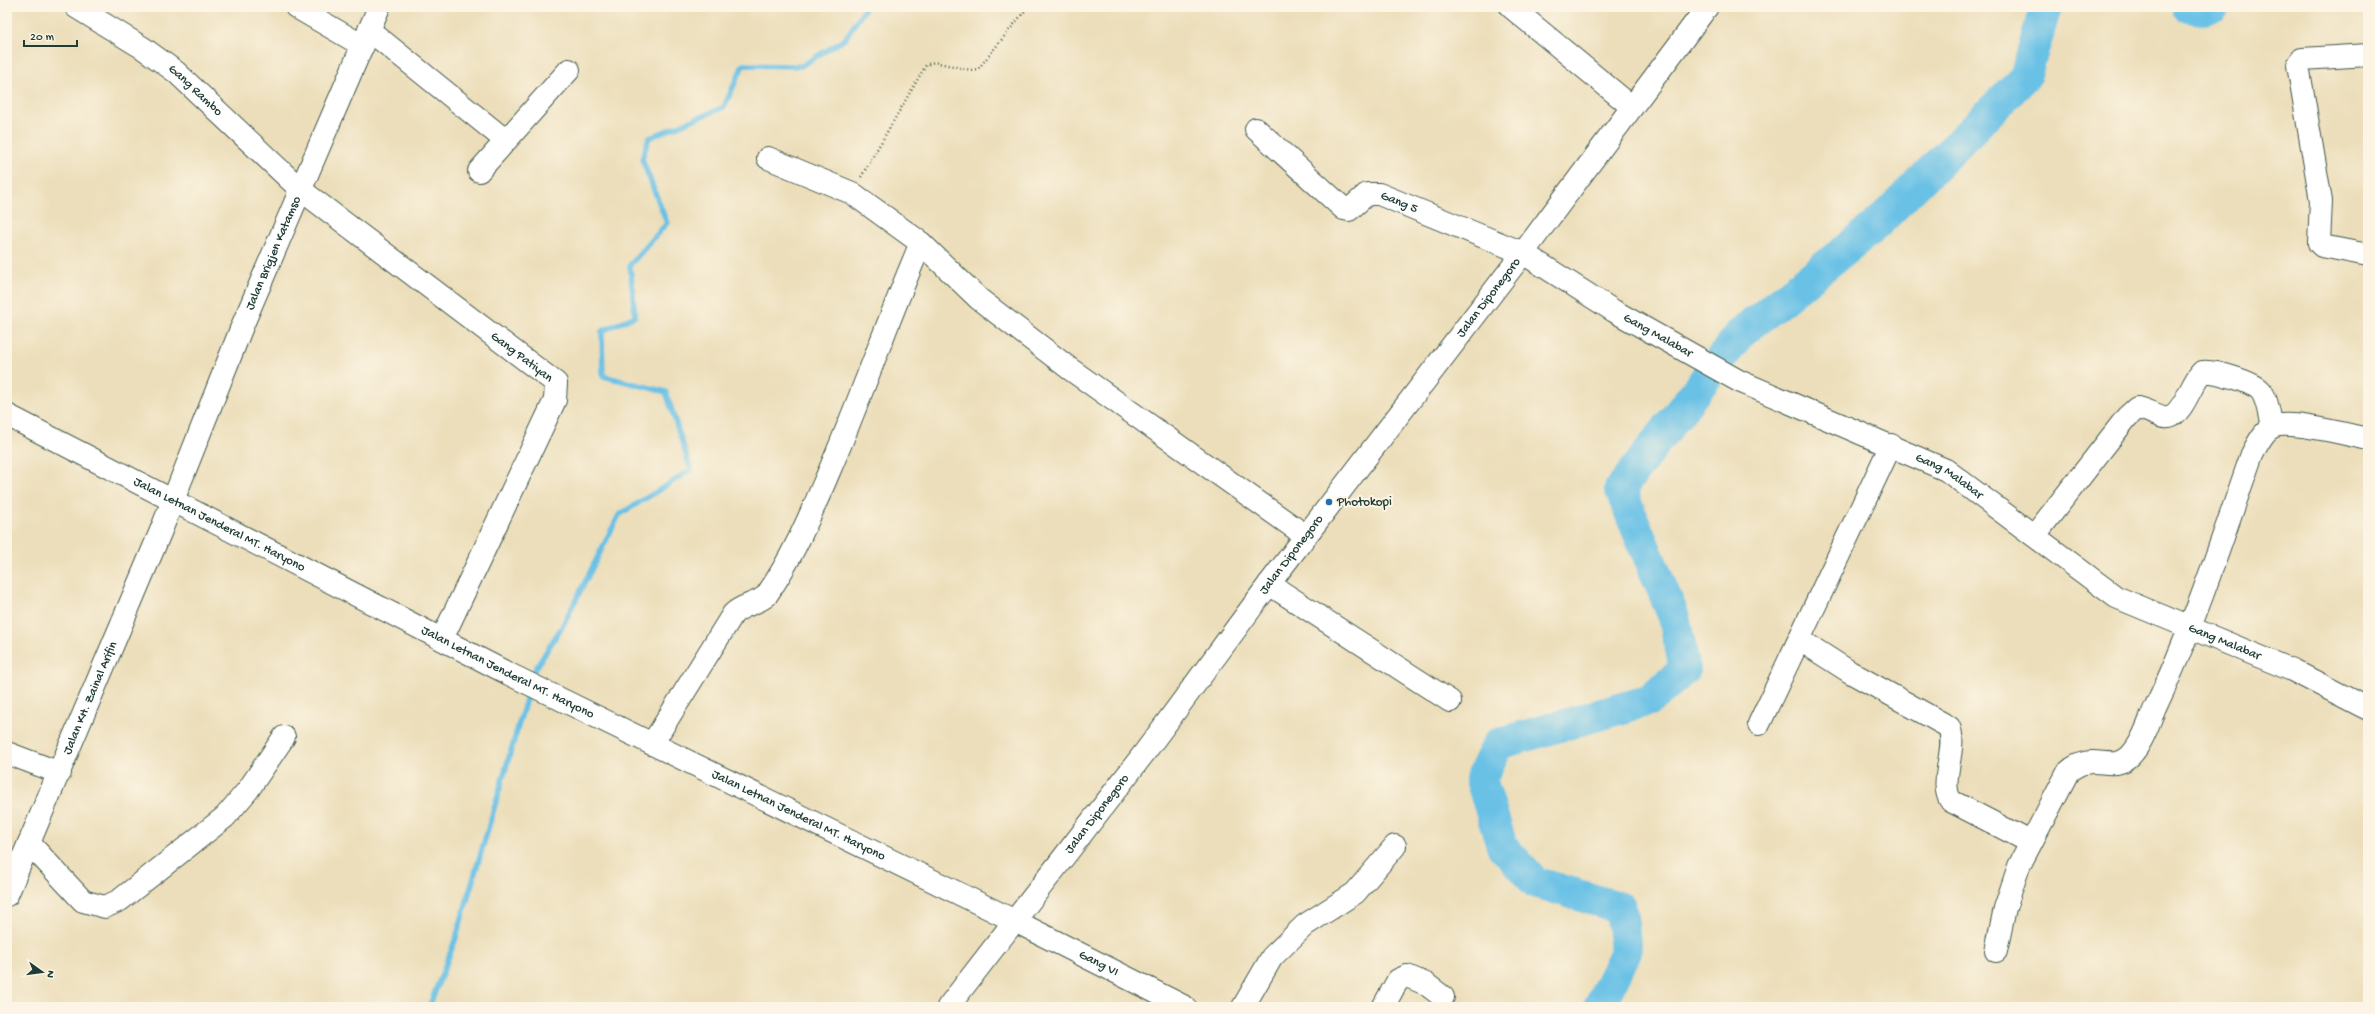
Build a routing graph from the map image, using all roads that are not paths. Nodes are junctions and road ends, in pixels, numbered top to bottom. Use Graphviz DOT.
graph roads {
  1 [pos="76,7"];
  2 [pos="296,7"];
  3 [pos="379,7"];
  4 [pos="1513,7"];
  5 [pos="1707,7"];
  6 [pos="366,38"];
  7 [pos="2368,55"];
  8 [pos="569,70"];
  9 [pos="1632,107"];
  10 [pos="1256,129"];
  11 [pos="505,140"];
  12 [pos="768,158"];
  13 [pos="479,171"];
  14 [pos="301,190"];
  15 [pos="921,243"];
  16 [pos="1524,253"];
  17 [pos="2368,255"];
  18 [pos="7,415"];
  19 [pos="2272,427"];
  20 [pos="2368,439"];
  21 [pos="1891,444"];
  22 [pos="172,500"];
  23 [pos="2035,535"];
  24 [pos="1306,536"];
  25 [pos="1269,584"];
  26 [pos="2190,627"];
  27 [pos="442,639"];
  28 [pos="1800,640"];
  29 [pos="1450,701"];
  30 [pos="2368,709"];
  31 [pos="1759,724"];
  32 [pos="284,736"];
  33 [pos="652,744"];
  34 [pos="7,753"];
  35 [pos="60,773"];
  36 [pos="2030,842"];
  37 [pos="29,843"];
  38 [pos="1396,846"];
  39 [pos="7,895"];
  40 [pos="1013,920"];
  41 [pos="1996,952"];
  42 [pos="1443,997"];
  43 [pos="948,1007"];
  44 [pos="1185,1007"];
  45 [pos="1243,1007"];
  46 [pos="1383,1007"];
  1 -- 14 [label="street, Gang Rambo"];
  2 -- 6 [label="street"];
  3 -- 6 [label="street, Jalan Brigjen Katamso"];
  4 -- 9 [label="street"];
  5 -- 9 [label="street, Jalan Diponegoro"];
  6 -- 11 [label="street"];
  6 -- 14 [label="street, Jalan Brigjen Katamso"];
  7 -- 17 [label="street"];
  8 -- 11 [label="street"];
  9 -- 16 [label="street, Jalan Diponegoro"];
  10 -- 16 [label="street, Gang 5"];
  11 -- 13 [label="street"];
  12 -- 15 [label="street"];
  14 -- 22 [label="street, Jalan Brigjen Katamso"];
  14 -- 27 [label="street, Gang Patiyan"];
  15 -- 24 [label="street"];
  15 -- 33 [label="street"];
  16 -- 21 [label="street, Gang Malabar"];
  16 -- 24 [label="street, Jalan Diponegoro"];
  18 -- 22 [label="street, Jalan Letnan Jenderal MT. Haryono"];
  19 -- 20 [label="street"];
  19 -- 23 [label="street"];
  19 -- 26 [label="street"];
  21 -- 23 [label="street, Gang Malabar"];
  21 -- 28 [label="street"];
  22 -- 27 [label="street, Jalan Letnan Jenderal MT. Haryono"];
  22 -- 35 [label="street, Jalan KH. Zainal Arifin"];
  23 -- 26 [label="street, Gang Malabar"];
  24 -- 25 [label="street, Jalan Diponegoro"];
  25 -- 29 [label="street"];
  25 -- 40 [label="street, Jalan Diponegoro"];
  26 -- 30 [label="street, Gang Malabar"];
  26 -- 36 [label="street"];
  27 -- 33 [label="street, Jalan Letnan Jenderal MT. Haryono"];
  28 -- 31 [label="street"];
  28 -- 36 [label="street"];
  32 -- 37 [label="street"];
  33 -- 40 [label="street, Jalan Letnan Jenderal MT. Haryono"];
  34 -- 35 [label="street"];
  35 -- 37 [label="street, Jalan KH. Zainal Arifin"];
  36 -- 41 [label="street"];
  37 -- 39 [label="street, Jalan KH. Zainal Arifin"];
  38 -- 45 [label="street"];
  40 -- 43 [label="street, Jalan Diponegoro"];
  40 -- 44 [label="street, Gang VI"];
  42 -- 46 [label="street"];
}
